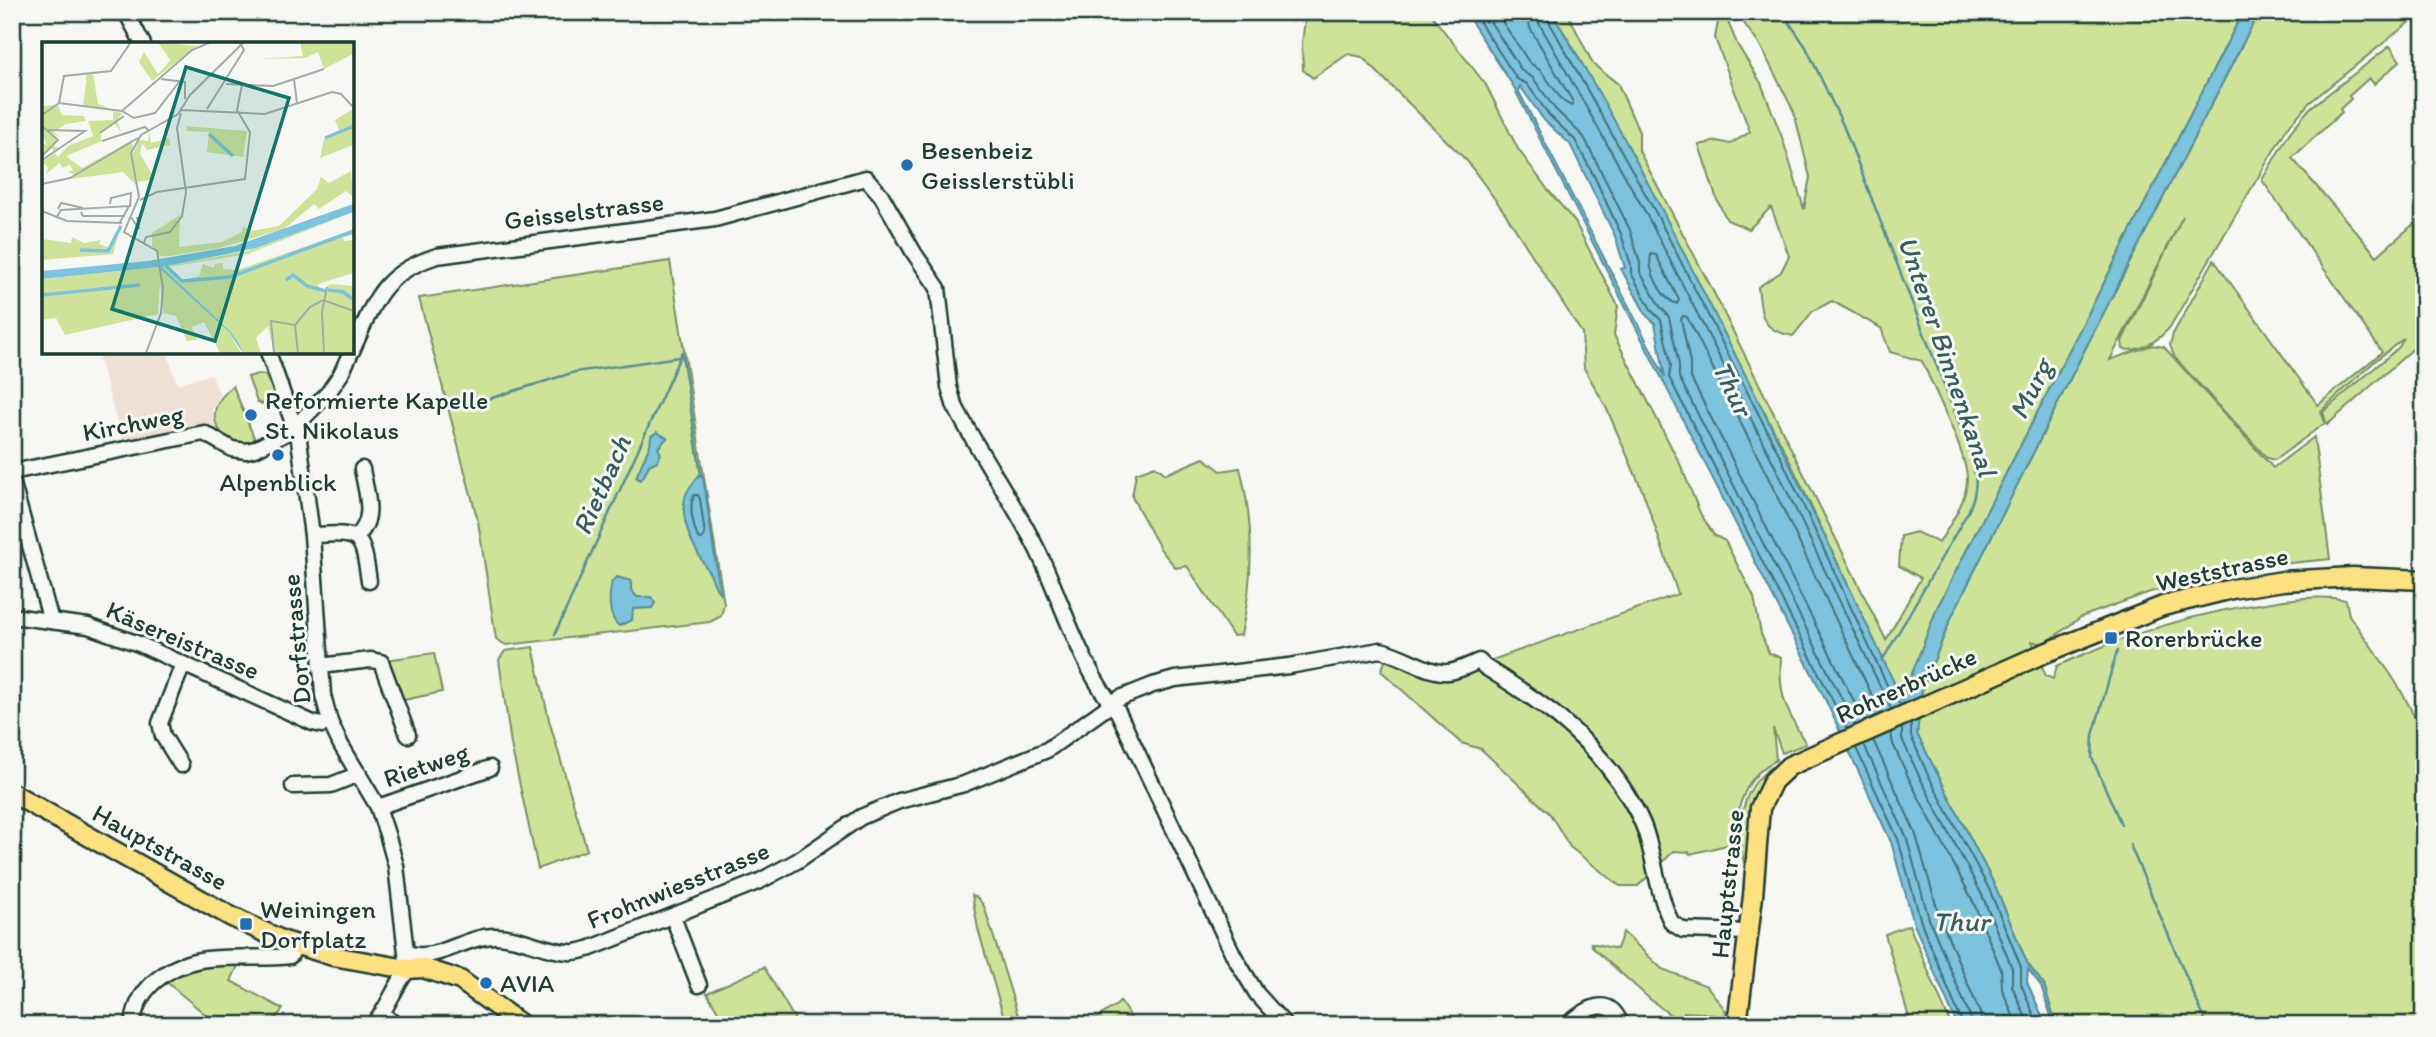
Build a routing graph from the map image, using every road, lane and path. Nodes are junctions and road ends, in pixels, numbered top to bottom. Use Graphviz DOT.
graph roads {
  1 [pos="126,12"];
  2 [pos="142,42"];
  3 [pos="354,347"];
  4 [pos="269,354"];
  5 [pos="351,354"];
  6 [pos="296,426"];
  7 [pos="362,469"];
  8 [pos="12,472"];
  9 [pos="12,481"];
  10 [pos="312,535"];
  11 [pos="356,537"];
  12 [pos="2424,580"];
  13 [pos="369,581"];
  14 [pos="12,616"];
  15 [pos="51,621"];
  16 [pos="2039,655"];
  17 [pos="183,664"];
  18 [pos="320,666"];
  19 [pos="1111,704"];
  20 [pos="330,722"];
  21 [pos="408,735"];
  22 [pos="181,765"];
  23 [pos="490,768"];
  24 [pos="359,774"];
  25 [pos="1779,775"];
  26 [pos="293,786"];
  27 [pos="12,793"];
  28 [pos="378,807"];
  29 [pos="673,917"];
  30 [pos="1748,932"];
  31 [pos="296,946"];
  32 [pos="410,959"];
  33 [pos="699,985"];
  34 [pos="378,1019"];
  35 [pos="133,1025"];
  36 [pos="396,1025"];
  37 [pos="522,1025"];
  38 [pos="1285,1025"];
  39 [pos="1567,1025"];
  40 [pos="1621,1025"];
  41 [pos="1737,1025"];
  1 -- 2 [label="street"];
  3 -- 19 [label="street, Geisselstrasse"];
  4 -- 6 [label="street, Dorfstrasse"];
  5 -- 6 [label="street, Geisselstrasse"];
  6 -- 8 [label="street, Kirchweg"];
  6 -- 10 [label="street, Dorfstrasse"];
  7 -- 11 [label="street"];
  9 -- 15 [label="street"];
  10 -- 11 [label="street"];
  10 -- 18 [label="street, Dorfstrasse"];
  11 -- 13 [label="street"];
  12 -- 16 [label="main road, Weststrasse"];
  14 -- 15 [label="street, Käsereistrasse"];
  15 -- 17 [label="street, Käsereistrasse"];
  16 -- 25 [label="main road, Rohrerbrücke"];
  17 -- 20 [label="street, Käsereistrasse"];
  17 -- 22 [label="street"];
  18 -- 20 [label="street, Dorfstrasse"];
  18 -- 21 [label="street"];
  19 -- 29 [label="street, Frohnwiesstrasse"];
  19 -- 30 [label="street, Frohnwiesstrasse"];
  19 -- 38 [label="street"];
  20 -- 24 [label="street, Dorfstrasse"];
  23 -- 28 [label="street, Rietweg"];
  24 -- 26 [label="street"];
  24 -- 28 [label="street, Dorfstrasse"];
  25 -- 30 [label="main road, Hauptstrasse"];
  27 -- 31 [label="main road, Hauptstrasse"];
  28 -- 32 [label="street, Dorfstrasse"];
  29 -- 32 [label="street, Frohnwiesstrasse"];
  29 -- 33 [label="street"];
  30 -- 41 [label="main road, Hauptstrasse"];
  31 -- 32 [label="main road, Hauptstrasse"];
  31 -- 35 [label="street"];
  32 -- 34 [label="street"];
  32 -- 37 [label="main road, Hauptstrasse"];
  34 -- 36 [label="street"];
  39 -- 40 [label="street"];
}
